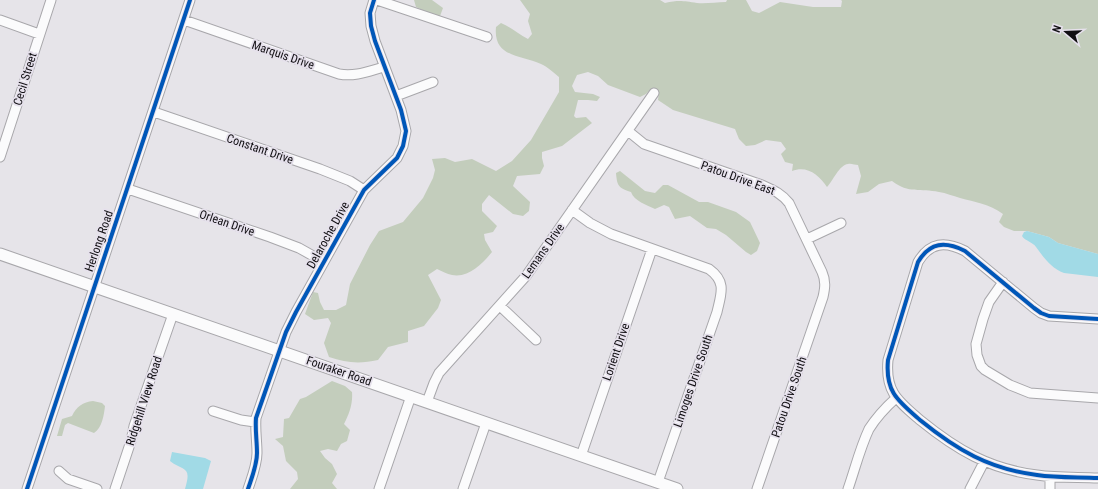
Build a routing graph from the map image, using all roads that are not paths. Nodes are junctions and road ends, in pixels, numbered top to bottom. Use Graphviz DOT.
graph roads {
  1 [pos="50,0"];
  2 [pos="190,0"];
  3 [pos="376,0"];
  4 [pos="0,20"];
  5 [pos="184,20"];
  6 [pos="39,34"];
  7 [pos="487,37"];
  8 [pos="384,67"];
  9 [pos="433,82"];
  10 [pos="654,93"];
  11 [pos="396,96"];
  12 [pos="154,112"];
  13 [pos="628,131"];
  14 [pos="0,157"];
  15 [pos="128,189"];
  16 [pos="364,190"];
  17 [pos="572,210"];
  18 [pos="841,223"];
  19 [pos="807,239"];
  20 [pos="652,249"];
  21 [pos="0,254"];
  22 [pos="324,262"];
  23 [pos="1003,282"];
  24 [pos="94,287"];
  25 [pos="821,305"];
  26 [pos="500,306"];
  27 [pos="173,314"];
  28 [pos="1098,319"];
  29 [pos="536,340"];
  30 [pos="280,351"];
  31 [pos="411,396"];
  32 [pos="896,398"];
  33 [pos="1098,398"];
  34 [pos="428,402"];
  35 [pos="213,411"];
  36 [pos="255,422"];
  37 [pos="486,423"];
  38 [pos="581,456"];
  39 [pos="984,462"];
  40 [pos="59,472"];
  41 [pos="1050,476"];
  42 [pos="1098,478"];
  43 [pos="658,482"];
  44 [pos="27,489"];
  45 [pos="97,489"];
  46 [pos="115,489"];
  47 [pos="248,489"];
  48 [pos="379,489"];
  49 [pos="463,489"];
  50 [pos="677,489"];
  51 [pos="757,489"];
  52 [pos="848,489"];
  53 [pos="970,489"];
  54 [pos="1050,489"];
  1 -- 6 [label="street, Cecil Street"];
  2 -- 5 [label="street, Herlong Road"];
  3 -- 7 [label="street"];
  3 -- 8 [label="street, Delaroche Drive"];
  4 -- 6 [label="street"];
  5 -- 8 [label="street, Marquis Drive"];
  5 -- 12 [label="street, Herlong Road"];
  6 -- 14 [label="street, Cecil Street"];
  8 -- 11 [label="street, Delaroche Drive"];
  9 -- 11 [label="street"];
  10 -- 13 [label="street, Lemans Drive"];
  11 -- 16 [label="street, Delaroche Drive"];
  12 -- 15 [label="street, Herlong Road"];
  12 -- 16 [label="street, Constant Drive"];
  13 -- 17 [label="street, Lemans Drive"];
  13 -- 19 [label="street, Patou Drive East"];
  15 -- 22 [label="street, Orlean Drive"];
  15 -- 24 [label="street, Herlong Road"];
  16 -- 22 [label="street, Delaroche Drive"];
  17 -- 20 [label="street"];
  17 -- 26 [label="street, Lemans Drive"];
  18 -- 19 [label="street"];
  19 -- 25 [label="street, Patou Drive East"];
  20 -- 38 [label="street, Lorient Drive"];
  20 -- 43 [label="street, Limoges Drive South"];
  21 -- 24 [label="main road, Fouraker Road"];
  22 -- 30 [label="street, Delaroche Drive"];
  23 -- 28 [label="street"];
  23 -- 32 [label="street"];
  23 -- 33 [label="street"];
  24 -- 27 [label="main road, Fouraker Road"];
  24 -- 44 [label="street, Herlong Road"];
  25 -- 51 [label="street, Patou Drive South"];
  26 -- 29 [label="street"];
  26 -- 34 [label="street, Lemans Drive"];
  27 -- 30 [label="main road, Fouraker Road"];
  27 -- 46 [label="street, Ridgehill View Road"];
  30 -- 31 [label="main road, Fouraker Road"];
  30 -- 36 [label="street, Delaroche Drive"];
  31 -- 34 [label="main road, Fouraker Road"];
  31 -- 48 [label="street"];
  32 -- 39 [label="street"];
  32 -- 52 [label="street"];
  34 -- 37 [label="main road, Fouraker Road"];
  35 -- 36 [label="street"];
  36 -- 47 [label="street, Delaroche Drive"];
  37 -- 38 [label="main road, Fouraker Road"];
  37 -- 49 [label="street"];
  38 -- 43 [label="main road, Fouraker Road"];
  39 -- 41 [label="street"];
  39 -- 53 [label="street"];
  40 -- 45 [label="street"];
  41 -- 42 [label="street"];
  41 -- 54 [label="street"];
  43 -- 50 [label="main road, Fouraker Road"];
}
